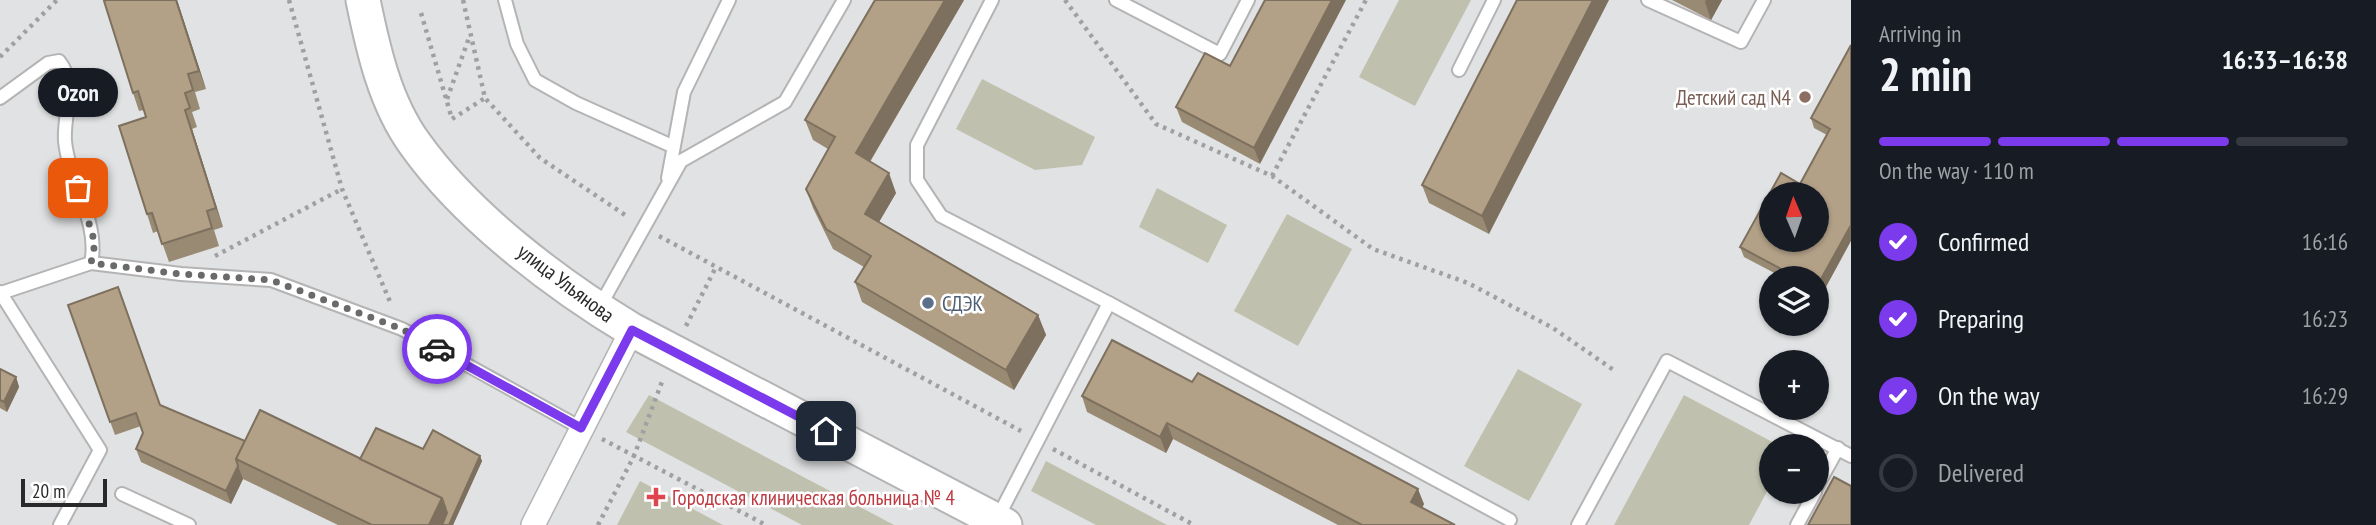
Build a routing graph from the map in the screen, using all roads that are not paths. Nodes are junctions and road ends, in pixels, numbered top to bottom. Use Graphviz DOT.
graph roads {
  1 [pos="363,0"];
  2 [pos="505,0"];
  3 [pos="729,0"];
  4 [pos="844,0"];
  5 [pos="992,0"];
  6 [pos="1116,0"];
  7 [pos="1248,0"];
  8 [pos="1494,0"];
  9 [pos="1648,0"];
  10 [pos="1764,0"];
  11 [pos="1458,70"];
  12 [pos="0,98"];
  13 [pos="672,146"];
  14 [pos="667,186"];
  15 [pos="91,263"];
  16 [pos="1,293"];
  17 [pos="1109,303"];
  18 [pos="598,310"];
  19 [pos="632,330"];
  20 [pos="581,428"];
  21 [pos="1838,448"];
  22 [pos="1851,456"];
  23 [pos="1829,465"];
  24 [pos="122,494"];
  25 [pos="1808,504"];
  26 [pos="1510,520"];
  27 [pos="1001,523"];
  28 [pos="60,525"];
  29 [pos="189,525"];
  30 [pos="533,525"];
  31 [pos="1578,525"];
  32 [pos="1797,525"];
  1 -- 18 [label="main road, улица Ульянова"];
  2 -- 13 [label="lane"];
  3 -- 13 [label="lane"];
  4 -- 14 [label="lane"];
  5 -- 17 [label="lane"];
  6 -- 7 [label="lane"];
  8 -- 11 [label="lane"];
  9 -- 10 [label="lane"];
  12 -- 15 [label="lane"];
  13 -- 14 [label="lane"];
  14 -- 18 [label="lane"];
  15 -- 16 [label="lane"];
  15 -- 20 [label="lane"];
  16 -- 28 [label="lane"];
  17 -- 26 [label="lane"];
  17 -- 27 [label="lane"];
  18 -- 19 [label="main road, улица Ульянова"];
  19 -- 20 [label="street"];
  19 -- 27 [label="main road, улица Ульянова"];
  20 -- 30 [label="street"];
  21 -- 22 [label="lane"];
  21 -- 23 [label="lane"];
  21 -- 31 [label="lane"];
  24 -- 29 [label="lane"];
  25 -- 32 [label="lane"];
}
